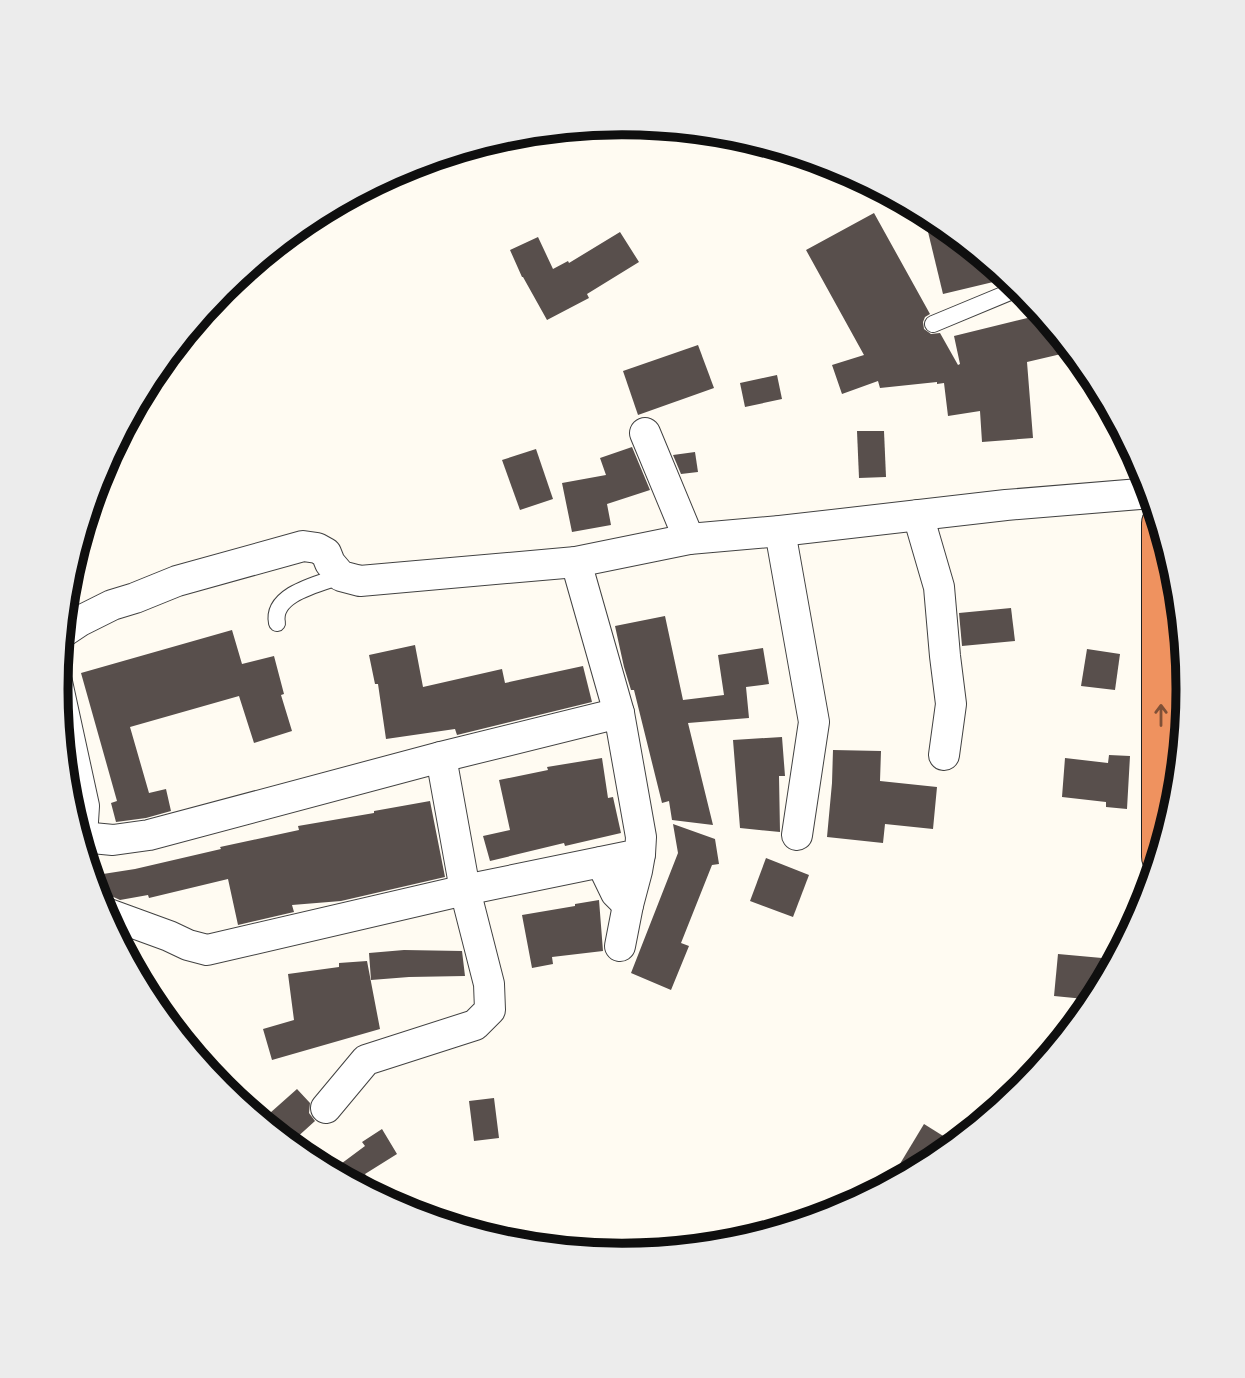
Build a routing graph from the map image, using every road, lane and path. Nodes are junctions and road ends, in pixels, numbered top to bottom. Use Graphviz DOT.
graph roads {
  1 [pos="1009,292"];
  2 [pos="933,324"];
  3 [pos="645,433"];
  4 [pos="1141,494"];
  5 [pos="918,515"];
  6 [pos="780,531"];
  7 [pos="689,539"];
  8 [pos="576,562"];
  9 [pos="341,576"];
  10 [pos="1169,601"];
  11 [pos="277,623"];
  12 [pos="72,626"];
  13 [pos="1172,626"];
  14 [pos="619,713"];
  15 [pos="72,750"];
  16 [pos="944,755"];
  17 [pos="441,757"];
  18 [pos="1163,809"];
  19 [pos="83,815"];
  20 [pos="797,835"];
  21 [pos="90,841"];
  22 [pos="640,854"];
  23 [pos="601,862"];
  24 [pos="465,890"];
  25 [pos="628,905"];
  26 [pos="117,916"];
  27 [pos="620,946"];
  28 [pos="326,1108"];
  1 -- 2 [label="lane"];
  3 -- 7 [label="street"];
  4 -- 5 [label="street"];
  5 -- 6 [label="street"];
  5 -- 16 [label="street"];
  6 -- 7 [label="street"];
  6 -- 20 [label="street"];
  7 -- 8 [label="street"];
  8 -- 9 [label="street"];
  8 -- 14 [label="street"];
  9 -- 11 [label="lane"];
  9 -- 12 [label="street"];
  10 -- 13 [label="highway"];
  18 -- 13 [label="highway, one-way"];
  14 -- 17 [label="street"];
  14 -- 22 [label="street"];
  15 -- 19 [label="street"];
  17 -- 21 [label="street"];
  17 -- 24 [label="street"];
  22 -- 23 [label="street"];
  22 -- 25 [label="street"];
  23 -- 24 [label="street"];
  23 -- 25 [label="street"];
  24 -- 26 [label="street"];
  24 -- 28 [label="street"];
  25 -- 27 [label="street"];
}
